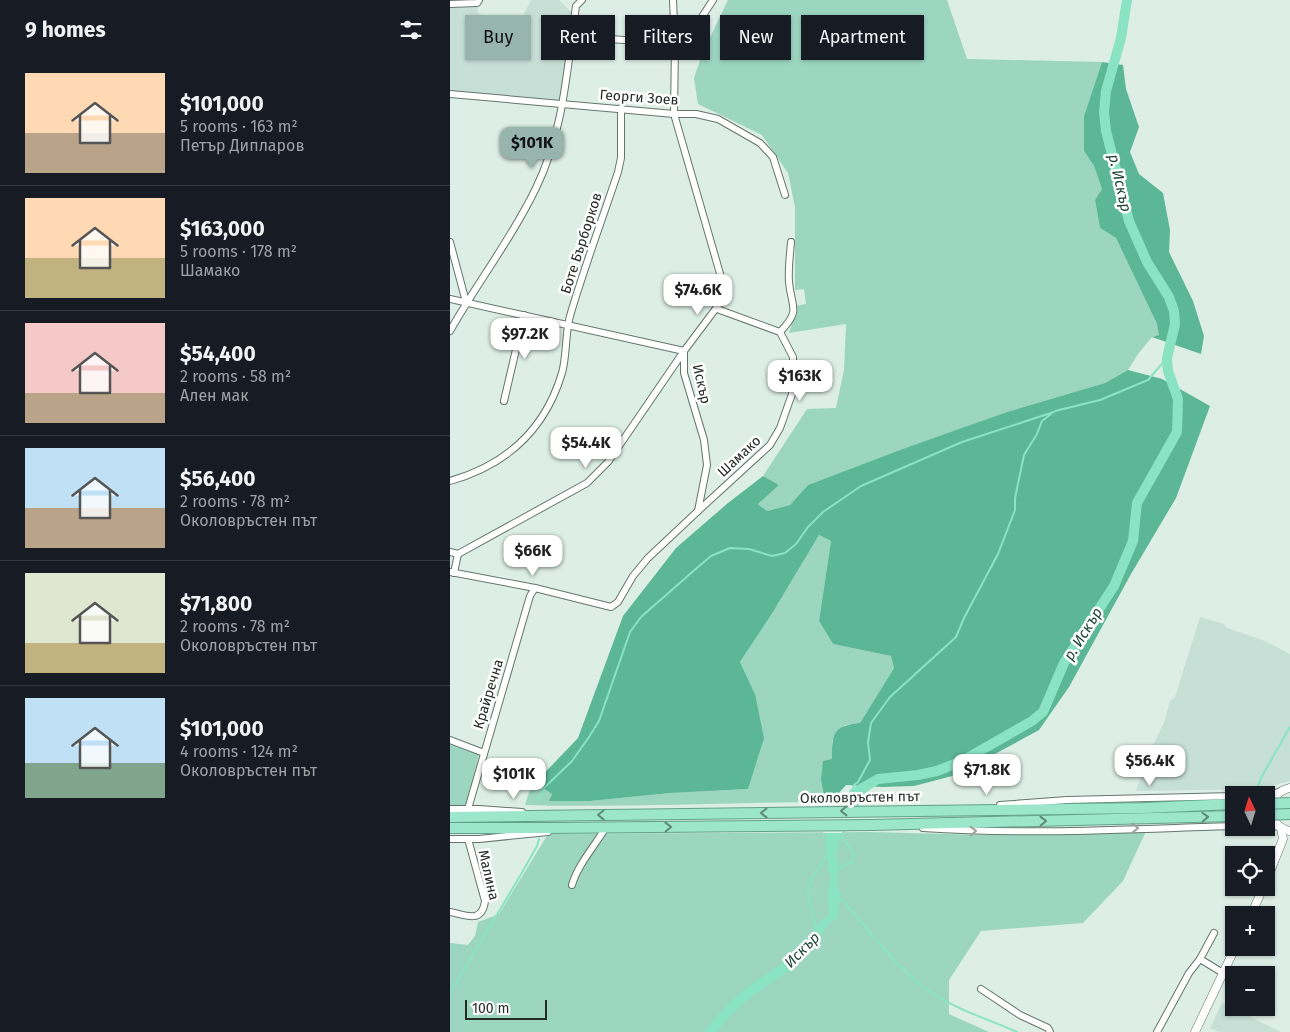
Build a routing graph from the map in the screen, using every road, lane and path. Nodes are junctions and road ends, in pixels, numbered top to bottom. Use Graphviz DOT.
graph roads {
  1 [pos="479,0"];
  2 [pos="582,0"];
  3 [pos="673,0"];
  4 [pos="713,0"];
  5 [pos="450,4"];
  6 [pos="575,15"];
  7 [pos="673,15"];
  8 [pos="703,15"];
  9 [pos="569,60"];
  10 [pos="674,60"];
  11 [pos="450,94"];
  12 [pos="564,103"];
  13 [pos="621,108"];
  14 [pos="674,114"];
  15 [pos="785,195"];
  16 [pos="450,242"];
  17 [pos="791,242"];
  18 [pos="450,299"];
  19 [pos="466,302"];
  20 [pos="716,309"];
  21 [pos="524,315"];
  22 [pos="568,324"];
  23 [pos="450,332"];
  24 [pos="780,332"];
  25 [pos="684,351"];
  26 [pos="504,401"];
  27 [pos="450,482"];
  28 [pos="698,511"];
  29 [pos="450,552"];
  30 [pos="458,554"];
  31 [pos="452,573"];
  32 [pos="535,588"];
  33 [pos="450,740"];
  34 [pos="484,753"];
  35 [pos="1290,788"];
  36 [pos="1280,792"];
  37 [pos="1275,793"];
  38 [pos="1225,796"];
  39 [pos="1290,803"];
  40 [pos="1225,804"];
  41 [pos="1275,804"];
  42 [pos="450,809"];
  43 [pos="468,809"];
  44 [pos="909,810"];
  45 [pos="1290,814"];
  46 [pos="1275,815"];
  47 [pos="578,816"];
  48 [pos="1225,816"];
  49 [pos="450,817"];
  50 [pos="872,825"];
  51 [pos="1225,826"];
  52 [pos="604,827"];
  53 [pos="1275,827"];
  54 [pos="450,828"];
  55 [pos="1280,828"];
  56 [pos="1290,832"];
  57 [pos="450,839"];
  58 [pos="468,839"];
  59 [pos="1283,839"];
  60 [pos="1275,859"];
  61 [pos="572,885"];
  62 [pos="450,912"];
  63 [pos="1214,933"];
  64 [pos="1231,956"];
  65 [pos="1200,959"];
  66 [pos="1223,973"];
  67 [pos="981,989"];
  68 [pos="1050,1032"];
  69 [pos="1157,1032"];
  70 [pos="1195,1032"];
  1 -- 5 [label="street"];
  2 -- 6 [label="street"];
  3 -- 7 [label="street, Искър"];
  4 -- 8 [label="street"];
  9 -- 12 [label="street"];
  10 -- 14 [label="street, Искър"];
  11 -- 12 [label="street, Георги Зоев"];
  12 -- 13 [label="street, Георги Зоев"];
  12 -- 19 [label="street"];
  13 -- 14 [label="street, Георги Зоев"];
  13 -- 22 [label="street, Боте Бърборков"];
  14 -- 15 [label="street, Георги Зоев"];
  14 -- 20 [label="street, Искър"];
  16 -- 19 [label="street"];
  17 -- 24 [label="street"];
  18 -- 19 [label="street"];
  19 -- 21 [label="street"];
  19 -- 23 [label="street"];
  20 -- 24 [label="street"];
  20 -- 25 [label="street, Искър"];
  21 -- 22 [label="street"];
  21 -- 26 [label="street"];
  22 -- 25 [label="street"];
  22 -- 27 [label="street, Боте Бърборков"];
  24 -- 28 [label="street, Шамако"];
  25 -- 28 [label="street, Искър"];
  25 -- 30 [label="street"];
  28 -- 32 [label="street"];
  29 -- 30 [label="street"];
  30 -- 31 [label="street"];
  31 -- 32 [label="street"];
  32 -- 34 [label="street, Крайречна"];
  33 -- 34 [label="street"];
  34 -- 43 [label="street, Крайречна"];
  35 -- 36 [label="street"];
  36 -- 37 [label="street"];
  36 -- 55 [label="street"];
  38 -- 44 [label="street"];
  39 -- 41 [label="highway, bridge"];
  40 -- 44 [label="highway, Околовръстен път"];
  42 -- 43 [label="street, Околовръстен път"];
  43 -- 47 [label="street, Околовръстен път"];
  44 -- 47 [label="highway, Околовръстен път, one-way"];
  45 -- 46 [label="highway, bridge"];
  47 -- 49 [label="highway, Околовръстен път"];
  50 -- 48 [label="highway, Околовръстен път, one-way"];
  50 -- 51 [label="street, one-way"];
  52 -- 50 [label="highway, Околовръстен път, one-way"];
  52 -- 54 [label="highway, Околовръстен път"];
  52 -- 58 [label="street, Околовръстен път"];
  52 -- 61 [label="street"];
  53 -- 55 [label="street"];
  55 -- 56 [label="street"];
  55 -- 59 [label="street"];
  56 -- 59 [label="street"];
  57 -- 58 [label="street, Околовръстен път"];
  58 -- 62 [label="street, Малина"];
  59 -- 60 [label="street"];
  63 -- 65 [label="street"];
  64 -- 66 [label="street"];
  65 -- 66 [label="street"];
  65 -- 69 [label="street"];
  66 -- 70 [label="street"];
  67 -- 68 [label="street"];
}
